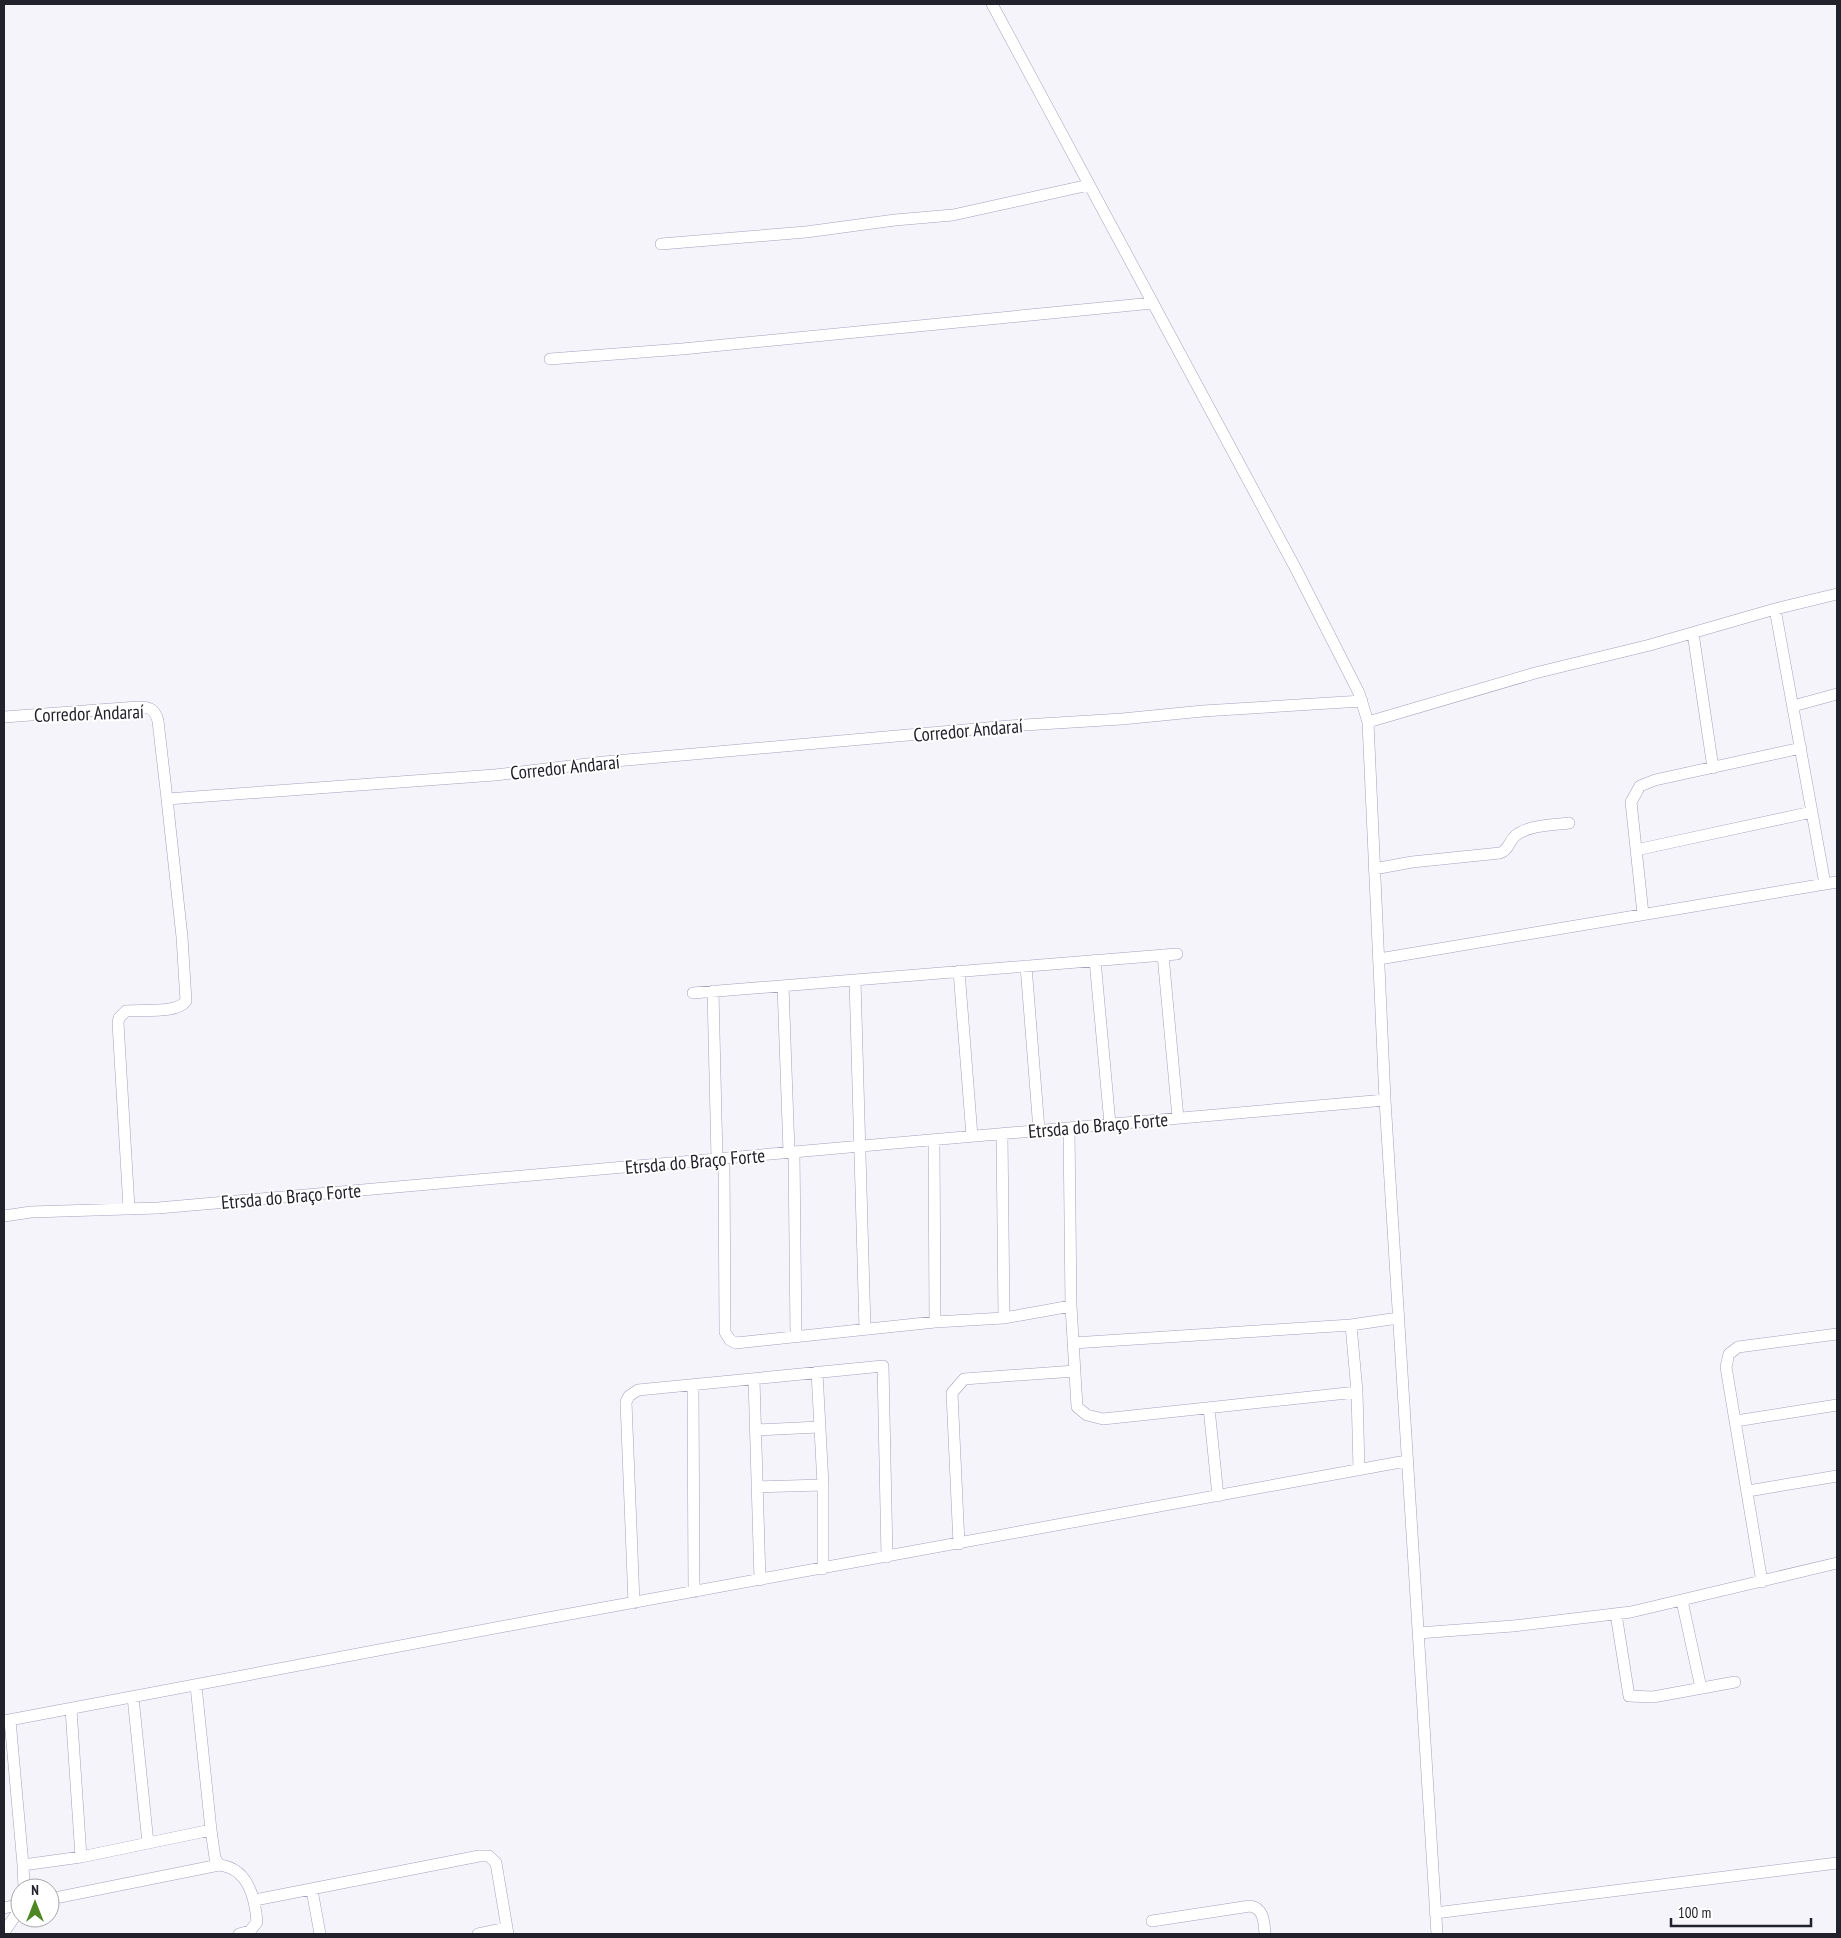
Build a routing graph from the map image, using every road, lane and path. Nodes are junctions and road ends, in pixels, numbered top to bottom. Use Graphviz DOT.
graph roads {
  1 [pos="992,4"];
  2 [pos="1089,185"];
  3 [pos="661,244"];
  4 [pos="1153,303"];
  5 [pos="550,359"];
  6 [pos="1837,594"];
  7 [pos="1775,609"];
  8 [pos="1693,633"];
  9 [pos="1837,694"];
  10 [pos="1362,701"];
  11 [pos="1793,706"];
  12 [pos="4,716"];
  13 [pos="1368,722"];
  14 [pos="1800,748"];
  15 [pos="1712,768"];
  16 [pos="167,800"];
  17 [pos="1812,812"];
  18 [pos="1569,822"];
  19 [pos="1636,850"];
  20 [pos="1374,869"];
  21 [pos="1837,882"];
  22 [pos="1825,884"];
  23 [pos="1643,914"];
  24 [pos="1177,954"];
  25 [pos="1163,955"];
  26 [pos="1379,959"];
  27 [pos="1095,960"];
  28 [pos="1026,966"];
  29 [pos="959,971"];
  30 [pos="855,980"];
  31 [pos="783,986"];
  32 [pos="713,991"];
  33 [pos="693,993"];
  34 [pos="1385,1100"];
  35 [pos="1178,1118"];
  36 [pos="1110,1124"];
  37 [pos="1069,1128"];
  38 [pos="1039,1130"];
  39 [pos="1002,1134"];
  40 [pos="972,1136"];
  41 [pos="934,1140"];
  42 [pos="860,1146"];
  43 [pos="791,1152"];
  44 [pos="721,1158"];
  45 [pos="129,1208"];
  46 [pos="4,1216"];
  47 [pos="1071,1306"];
  48 [pos="1004,1318"];
  49 [pos="1398,1318"];
  50 [pos="935,1322"];
  51 [pos="1351,1325"];
  52 [pos="865,1329"];
  53 [pos="1837,1334"];
  54 [pos="796,1336"];
  55 [pos="1073,1343"];
  56 [pos="1075,1371"];
  57 [pos="817,1372"];
  58 [pos="754,1379"];
  59 [pos="693,1385"];
  60 [pos="1357,1392"];
  61 [pos="1837,1405"];
  62 [pos="1209,1408"];
  63 [pos="1736,1422"];
  64 [pos="819,1427"];
  65 [pos="756,1430"];
  66 [pos="1406,1461"];
  67 [pos="1359,1470"];
  68 [pos="1837,1476"];
  69 [pos="823,1485"];
  70 [pos="757,1487"];
  71 [pos="1748,1491"];
  72 [pos="1218,1496"];
  73 [pos="958,1544"];
  74 [pos="887,1557"];
  75 [pos="1837,1563"];
  76 [pos="823,1569"];
  77 [pos="760,1580"];
  78 [pos="1762,1582"];
  79 [pos="694,1592"];
  80 [pos="1682,1601"];
  81 [pos="634,1603"];
  82 [pos="1616,1614"];
  83 [pos="1418,1633"];
  84 [pos="1735,1682"];
  85 [pos="196,1686"];
  86 [pos="1701,1688"];
  87 [pos="133,1697"];
  88 [pos="71,1709"];
  89 [pos="7,1721"];
  90 [pos="210,1830"];
  91 [pos="148,1843"];
  92 [pos="81,1856"];
  93 [pos="1837,1863"];
  94 [pos="23,1865"];
  95 [pos="219,1865"];
  96 [pos="24,1878"];
  97 [pos="312,1890"];
  98 [pos="60,1896"];
  99 [pos="255,1900"];
  100 [pos="1435,1913"];
  101 [pos="1152,1921"];
  102 [pos="507,1931"];
  103 [pos="239,1934"];
  104 [pos="320,1934"];
  105 [pos="478,1934"];
  106 [pos="1265,1934"];
  107 [pos="1436,1934"];
  1 -- 2 [label="street"];
  2 -- 3 [label="street"];
  2 -- 4 [label="street"];
  4 -- 5 [label="street"];
  4 -- 10 [label="street"];
  6 -- 7 [label="street"];
  7 -- 8 [label="street"];
  7 -- 11 [label="street"];
  8 -- 13 [label="street"];
  8 -- 15 [label="street"];
  9 -- 11 [label="street"];
  10 -- 13 [label="street"];
  10 -- 16 [label="street, Corredor Andaraí"];
  11 -- 14 [label="street"];
  12 -- 16 [label="street, Corredor Andaraí"];
  13 -- 20 [label="street"];
  14 -- 15 [label="street"];
  14 -- 17 [label="street"];
  15 -- 19 [label="street"];
  16 -- 45 [label="street"];
  17 -- 19 [label="street"];
  17 -- 22 [label="street"];
  18 -- 20 [label="street"];
  19 -- 23 [label="street"];
  20 -- 26 [label="street"];
  21 -- 22 [label="street"];
  22 -- 23 [label="street"];
  23 -- 26 [label="street"];
  24 -- 25 [label="street"];
  25 -- 27 [label="street"];
  25 -- 35 [label="street"];
  26 -- 34 [label="street"];
  27 -- 28 [label="street"];
  27 -- 36 [label="street"];
  28 -- 29 [label="street"];
  28 -- 38 [label="street"];
  29 -- 30 [label="street"];
  29 -- 40 [label="street"];
  30 -- 31 [label="street"];
  30 -- 42 [label="street"];
  31 -- 32 [label="street"];
  31 -- 43 [label="street"];
  32 -- 33 [label="street"];
  32 -- 44 [label="street"];
  34 -- 35 [label="street, Etrsda do Braço Forte"];
  34 -- 49 [label="street"];
  35 -- 36 [label="street, Etrsda do Braço Forte"];
  36 -- 37 [label="street, Etrsda do Braço Forte"];
  37 -- 38 [label="street, Etrsda do Braço Forte"];
  37 -- 47 [label="street"];
  38 -- 39 [label="street, Etrsda do Braço Forte"];
  39 -- 40 [label="street, Etrsda do Braço Forte"];
  39 -- 48 [label="street"];
  40 -- 41 [label="street, Etrsda do Braço Forte"];
  41 -- 42 [label="street, Etrsda do Braço Forte"];
  41 -- 50 [label="street"];
  42 -- 43 [label="street, Etrsda do Braço Forte"];
  42 -- 52 [label="street"];
  43 -- 44 [label="street, Etrsda do Braço Forte"];
  43 -- 54 [label="street"];
  44 -- 45 [label="street, Etrsda do Braço Forte"];
  44 -- 54 [label="street"];
  45 -- 46 [label="street, Etrsda do Braço Forte"];
  47 -- 48 [label="street"];
  47 -- 55 [label="street"];
  48 -- 50 [label="street"];
  49 -- 51 [label="street"];
  49 -- 66 [label="street"];
  50 -- 52 [label="street"];
  51 -- 55 [label="street"];
  51 -- 60 [label="street"];
  52 -- 54 [label="street"];
  53 -- 63 [label="street"];
  55 -- 56 [label="street"];
  56 -- 62 [label="street"];
  56 -- 73 [label="street"];
  57 -- 58 [label="street"];
  57 -- 64 [label="street"];
  57 -- 74 [label="street"];
  58 -- 59 [label="street"];
  58 -- 65 [label="street"];
  59 -- 79 [label="street"];
  59 -- 81 [label="street"];
  60 -- 62 [label="street"];
  60 -- 67 [label="street"];
  61 -- 63 [label="street"];
  62 -- 72 [label="street"];
  63 -- 71 [label="street"];
  64 -- 65 [label="street"];
  64 -- 69 [label="street"];
  65 -- 70 [label="street"];
  66 -- 67 [label="street"];
  66 -- 83 [label="street"];
  67 -- 72 [label="street"];
  68 -- 71 [label="street"];
  69 -- 70 [label="street"];
  69 -- 76 [label="street"];
  70 -- 77 [label="street"];
  71 -- 78 [label="street"];
  72 -- 73 [label="street"];
  73 -- 74 [label="street"];
  74 -- 76 [label="street"];
  75 -- 78 [label="street"];
  76 -- 77 [label="street"];
  77 -- 79 [label="street"];
  78 -- 80 [label="street"];
  79 -- 81 [label="street"];
  80 -- 82 [label="street"];
  80 -- 86 [label="street"];
  81 -- 85 [label="street"];
  82 -- 83 [label="street"];
  82 -- 86 [label="street"];
  83 -- 100 [label="street"];
  84 -- 86 [label="street"];
  85 -- 87 [label="street"];
  85 -- 90 [label="street"];
  87 -- 88 [label="street"];
  87 -- 91 [label="street"];
  88 -- 89 [label="street"];
  88 -- 92 [label="street"];
  89 -- 94 [label="street"];
  90 -- 91 [label="street"];
  90 -- 95 [label="street"];
  91 -- 92 [label="street"];
  92 -- 94 [label="street"];
  93 -- 100 [label="street"];
  94 -- 96 [label="street"];
  95 -- 98 [label="street"];
  95 -- 99 [label="street"];
  97 -- 99 [label="street"];
  97 -- 102 [label="street"];
  97 -- 104 [label="street"];
  99 -- 103 [label="street"];
  100 -- 107 [label="street"];
  101 -- 106 [label="street"];
  102 -- 105 [label="street"];
}
